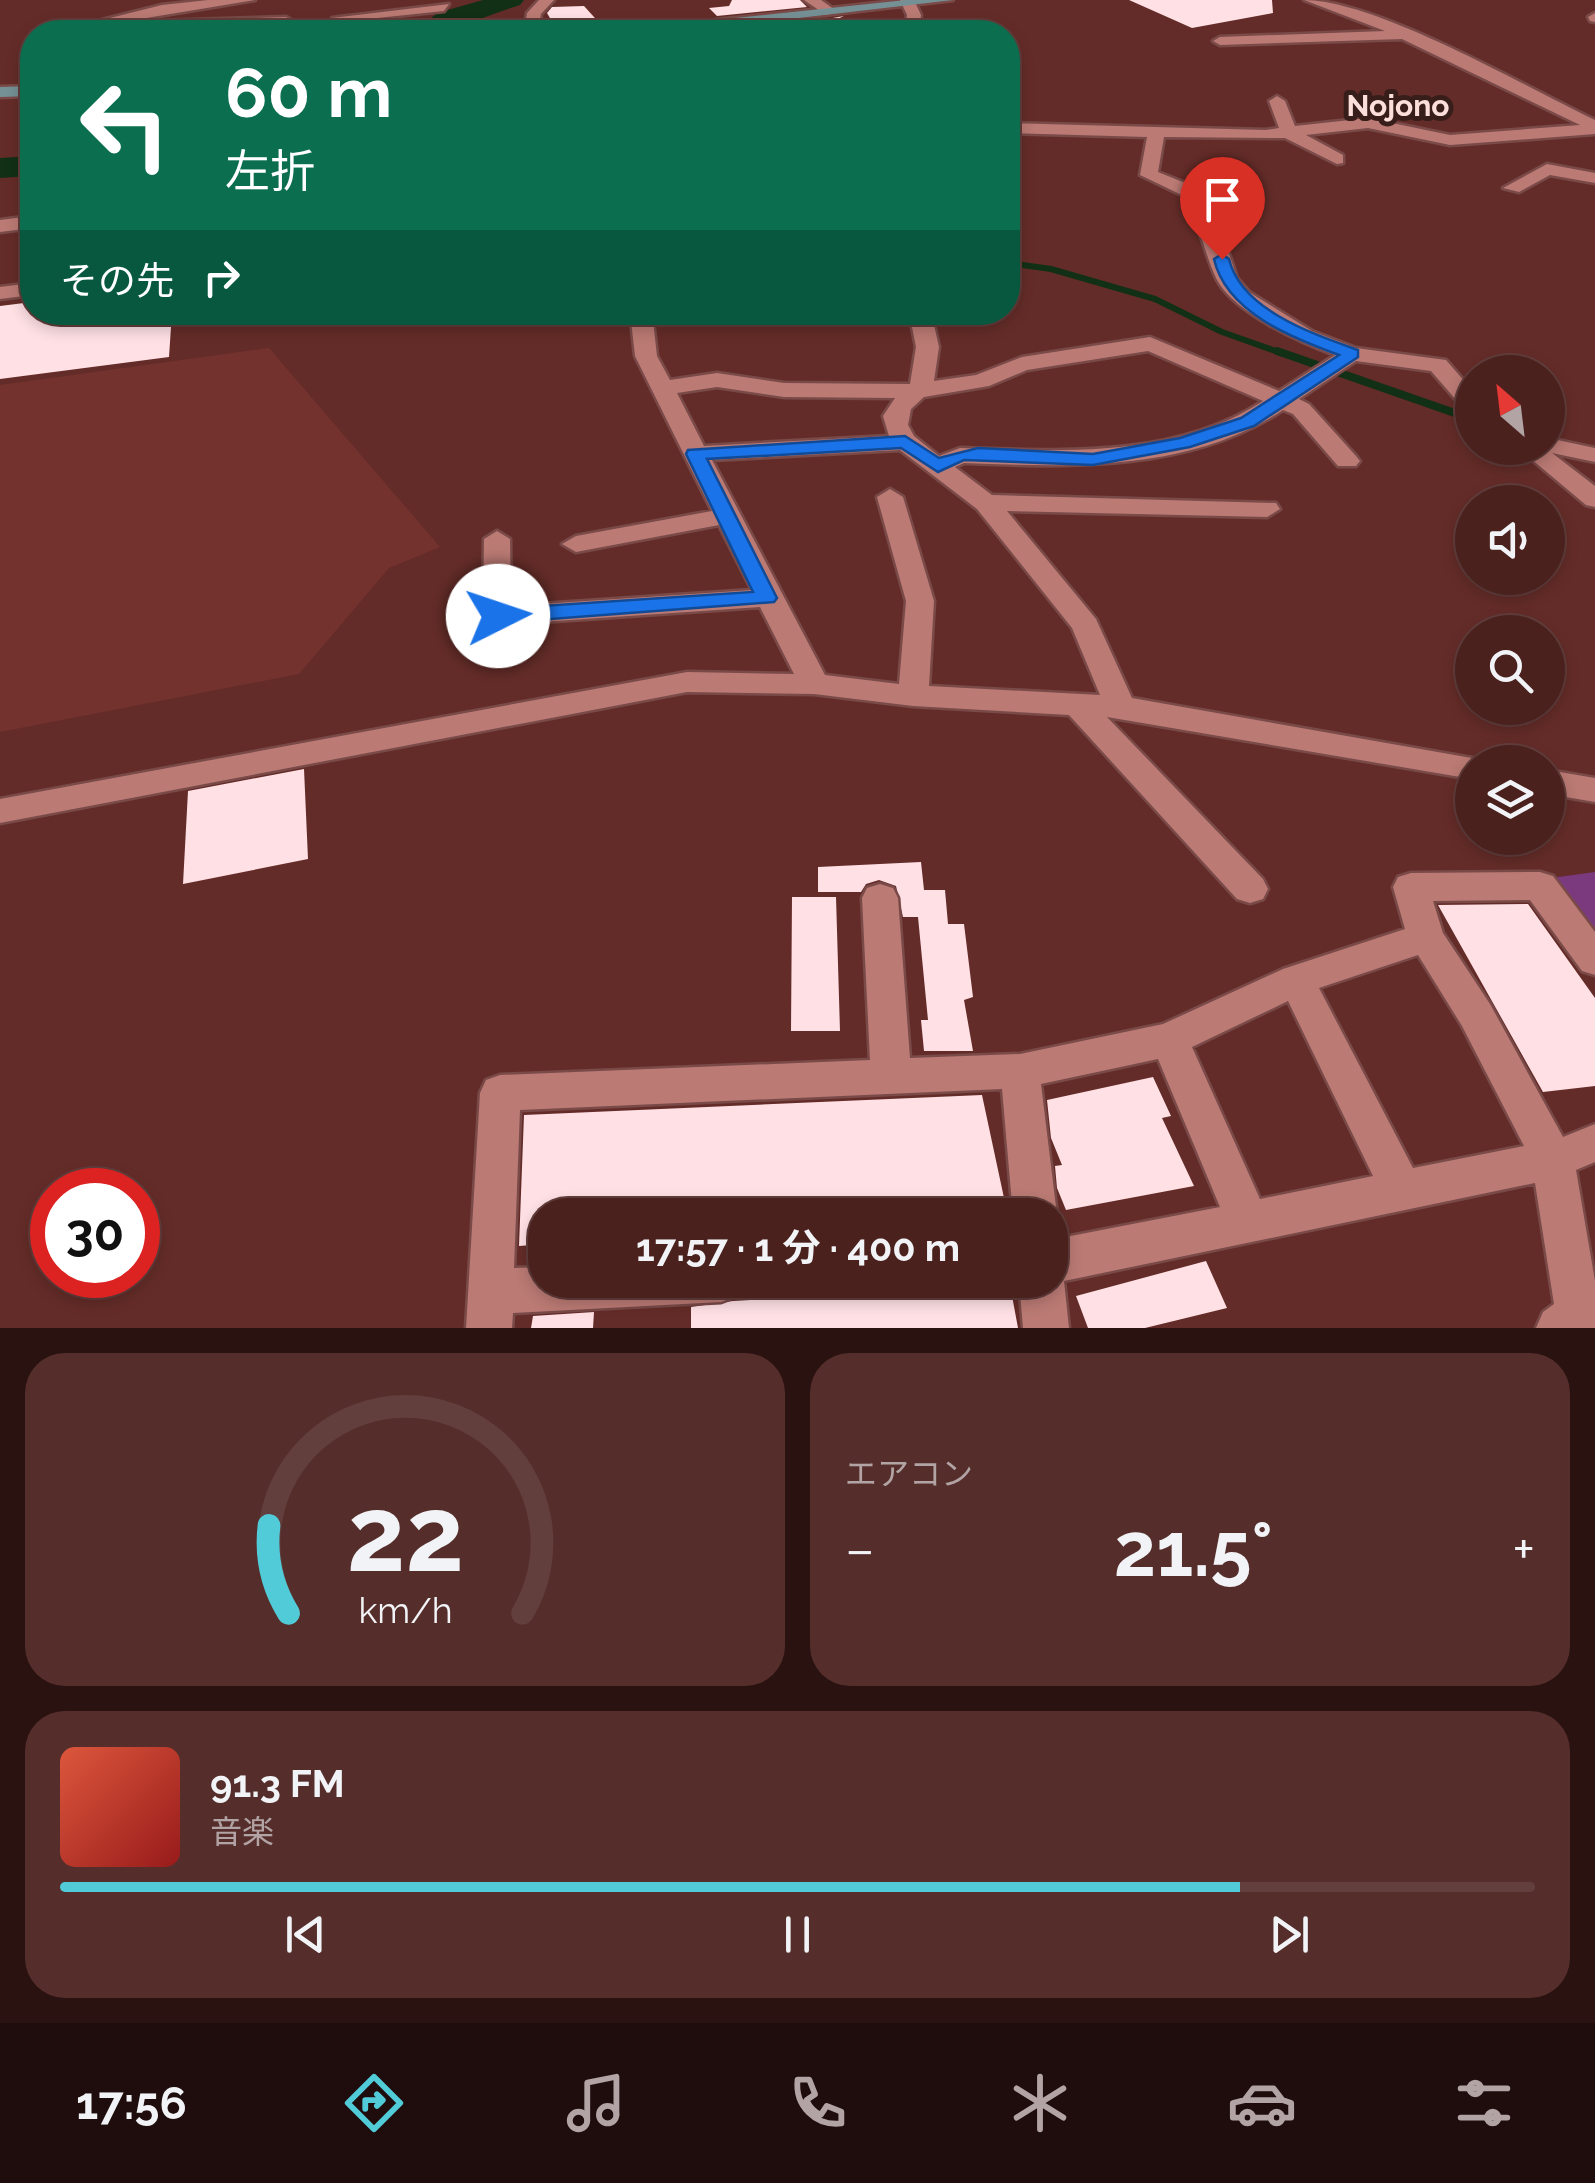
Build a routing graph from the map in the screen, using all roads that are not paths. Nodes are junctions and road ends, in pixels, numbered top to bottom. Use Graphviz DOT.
graph roads {
  1 [pos="248,0"];
  2 [pos="547,0"];
  3 [pos="811,0"];
  4 [pos="946,0"];
  5 [pos="1311,0"];
  6 [pos="196,2"];
  7 [pos="910,2"];
  8 [pos="444,7"];
  9 [pos="832,12"];
  10 [pos="114,20"];
  11 [pos="367,20"];
  12 [pos="533,20"];
  13 [pos="778,20"];
  14 [pos="1404,35"];
  15 [pos="1352,37"];
  16 [pos="1277,40"];
  17 [pos="1220,42"];
  18 [pos="1297,59"];
  19 [pos="1377,59"];
  20 [pos="1277,102"];
  21 [pos="1595,111"];
  22 [pos="1574,114"];
  23 [pos="1020,128"];
  24 [pos="1595,128"];
  25 [pos="1157,130"];
  26 [pos="1290,134"];
  27 [pos="1337,160"];
  28 [pos="1595,178"];
  29 [pos="1512,188"];
  30 [pos="642,325"];
  31 [pos="926,325"];
  32 [pos="1339,364"];
  33 [pos="1455,384"];
  34 [pos="662,388"];
  35 [pos="916,391"];
  36 [pos="1284,402"];
  37 [pos="905,442"];
  38 [pos="1565,450"];
  39 [pos="695,454"];
  40 [pos="1595,456"];
  41 [pos="1347,461"];
  42 [pos="1552,465"];
  43 [pos="938,466"];
  44 [pos="890,497"];
  45 [pos="1595,499"];
  46 [pos="986,502"];
  47 [pos="1267,510"];
  48 [pos="726,516"];
  49 [pos="497,540"];
  50 [pos="576,544"];
  51 [pos="766,598"];
  52 [pos="814,684"];
  53 [pos="913,696"];
  54 [pos="1078,705"];
  55 [pos="1120,708"];
  56 [pos="1455,765"];
  57 [pos="1565,785"];
  58 [pos="1595,790"];
  59 [pos="0,812"];
  60 [pos="1250,889"];
  61 [pos="880,898"];
  62 [pos="1426,938"];
  63 [pos="1595,960"];
  64 [pos="1296,980"];
  65 [pos="1168,1040"];
  66 [pos="1020,1071"];
  67 [pos="891,1076"];
  68 [pos="1595,1144"];
  69 [pos="1552,1160"];
  70 [pos="1402,1190"];
  71 [pos="1033,1198"];
  72 [pos="1248,1222"];
  73 [pos="1068,1258"];
  74 [pos="582,1298"];
  75 [pos="1044,1298"];
  76 [pos="490,1310"];
  77 [pos="1046,1328"];
  78 [pos="1559,1328"];
  1 -- 6 [label="street"];
  2 -- 12 [label="street"];
  3 -- 9 [label="street"];
  4 -- 7 [label="main road"];
  5 -- 14 [label="street"];
  6 -- 10 [label="street"];
  7 -- 9 [label="main road"];
  8 -- 11 [label="street"];
  9 -- 13 [label="main road"];
  14 -- 15 [label="street"];
  14 -- 22 [label="street"];
  15 -- 16 [label="street"];
  15 -- 19 [label="street"];
  16 -- 17 [label="street"];
  16 -- 18 [label="street"];
  20 -- 26 [label="street"];
  21 -- 22 [label="street"];
  22 -- 24 [label="street"];
  23 -- 25 [label="street"];
  24 -- 26 [label="street"];
  25 -- 26 [label="street"];
  25 -- 32 [label="street"];
  26 -- 27 [label="street"];
  28 -- 29 [label="street"];
  30 -- 34 [label="street"];
  31 -- 35 [label="street"];
  32 -- 33 [label="street"];
  32 -- 36 [label="street"];
  34 -- 35 [label="street"];
  34 -- 39 [label="street"];
  35 -- 36 [label="street"];
  35 -- 37 [label="street"];
  36 -- 41 [label="street"];
  36 -- 43 [label="street"];
  37 -- 39 [label="street"];
  37 -- 43 [label="street"];
  38 -- 40 [label="street"];
  39 -- 48 [label="street"];
  42 -- 45 [label="street"];
  43 -- 46 [label="street"];
  44 -- 53 [label="street"];
  46 -- 47 [label="street"];
  46 -- 55 [label="street"];
  48 -- 50 [label="street"];
  48 -- 51 [label="street"];
  49 -- 51 [label="street"];
  51 -- 52 [label="street"];
  52 -- 53 [label="street"];
  52 -- 59 [label="street"];
  53 -- 54 [label="street"];
  54 -- 55 [label="street"];
  54 -- 60 [label="street"];
  55 -- 56 [label="street"];
  57 -- 58 [label="street"];
  61 -- 67 [label="street"];
  62 -- 63 [label="street"];
  62 -- 64 [label="street"];
  62 -- 69 [label="street"];
  64 -- 65 [label="street"];
  64 -- 70 [label="street"];
  65 -- 66 [label="street"];
  65 -- 72 [label="street"];
  66 -- 67 [label="street"];
  66 -- 71 [label="street"];
  67 -- 76 [label="street"];
  68 -- 69 [label="street"];
  69 -- 70 [label="street"];
  69 -- 78 [label="street"];
  70 -- 72 [label="street"];
  72 -- 73 [label="street"];
  74 -- 76 [label="street"];
  75 -- 77 [label="street"];
}
